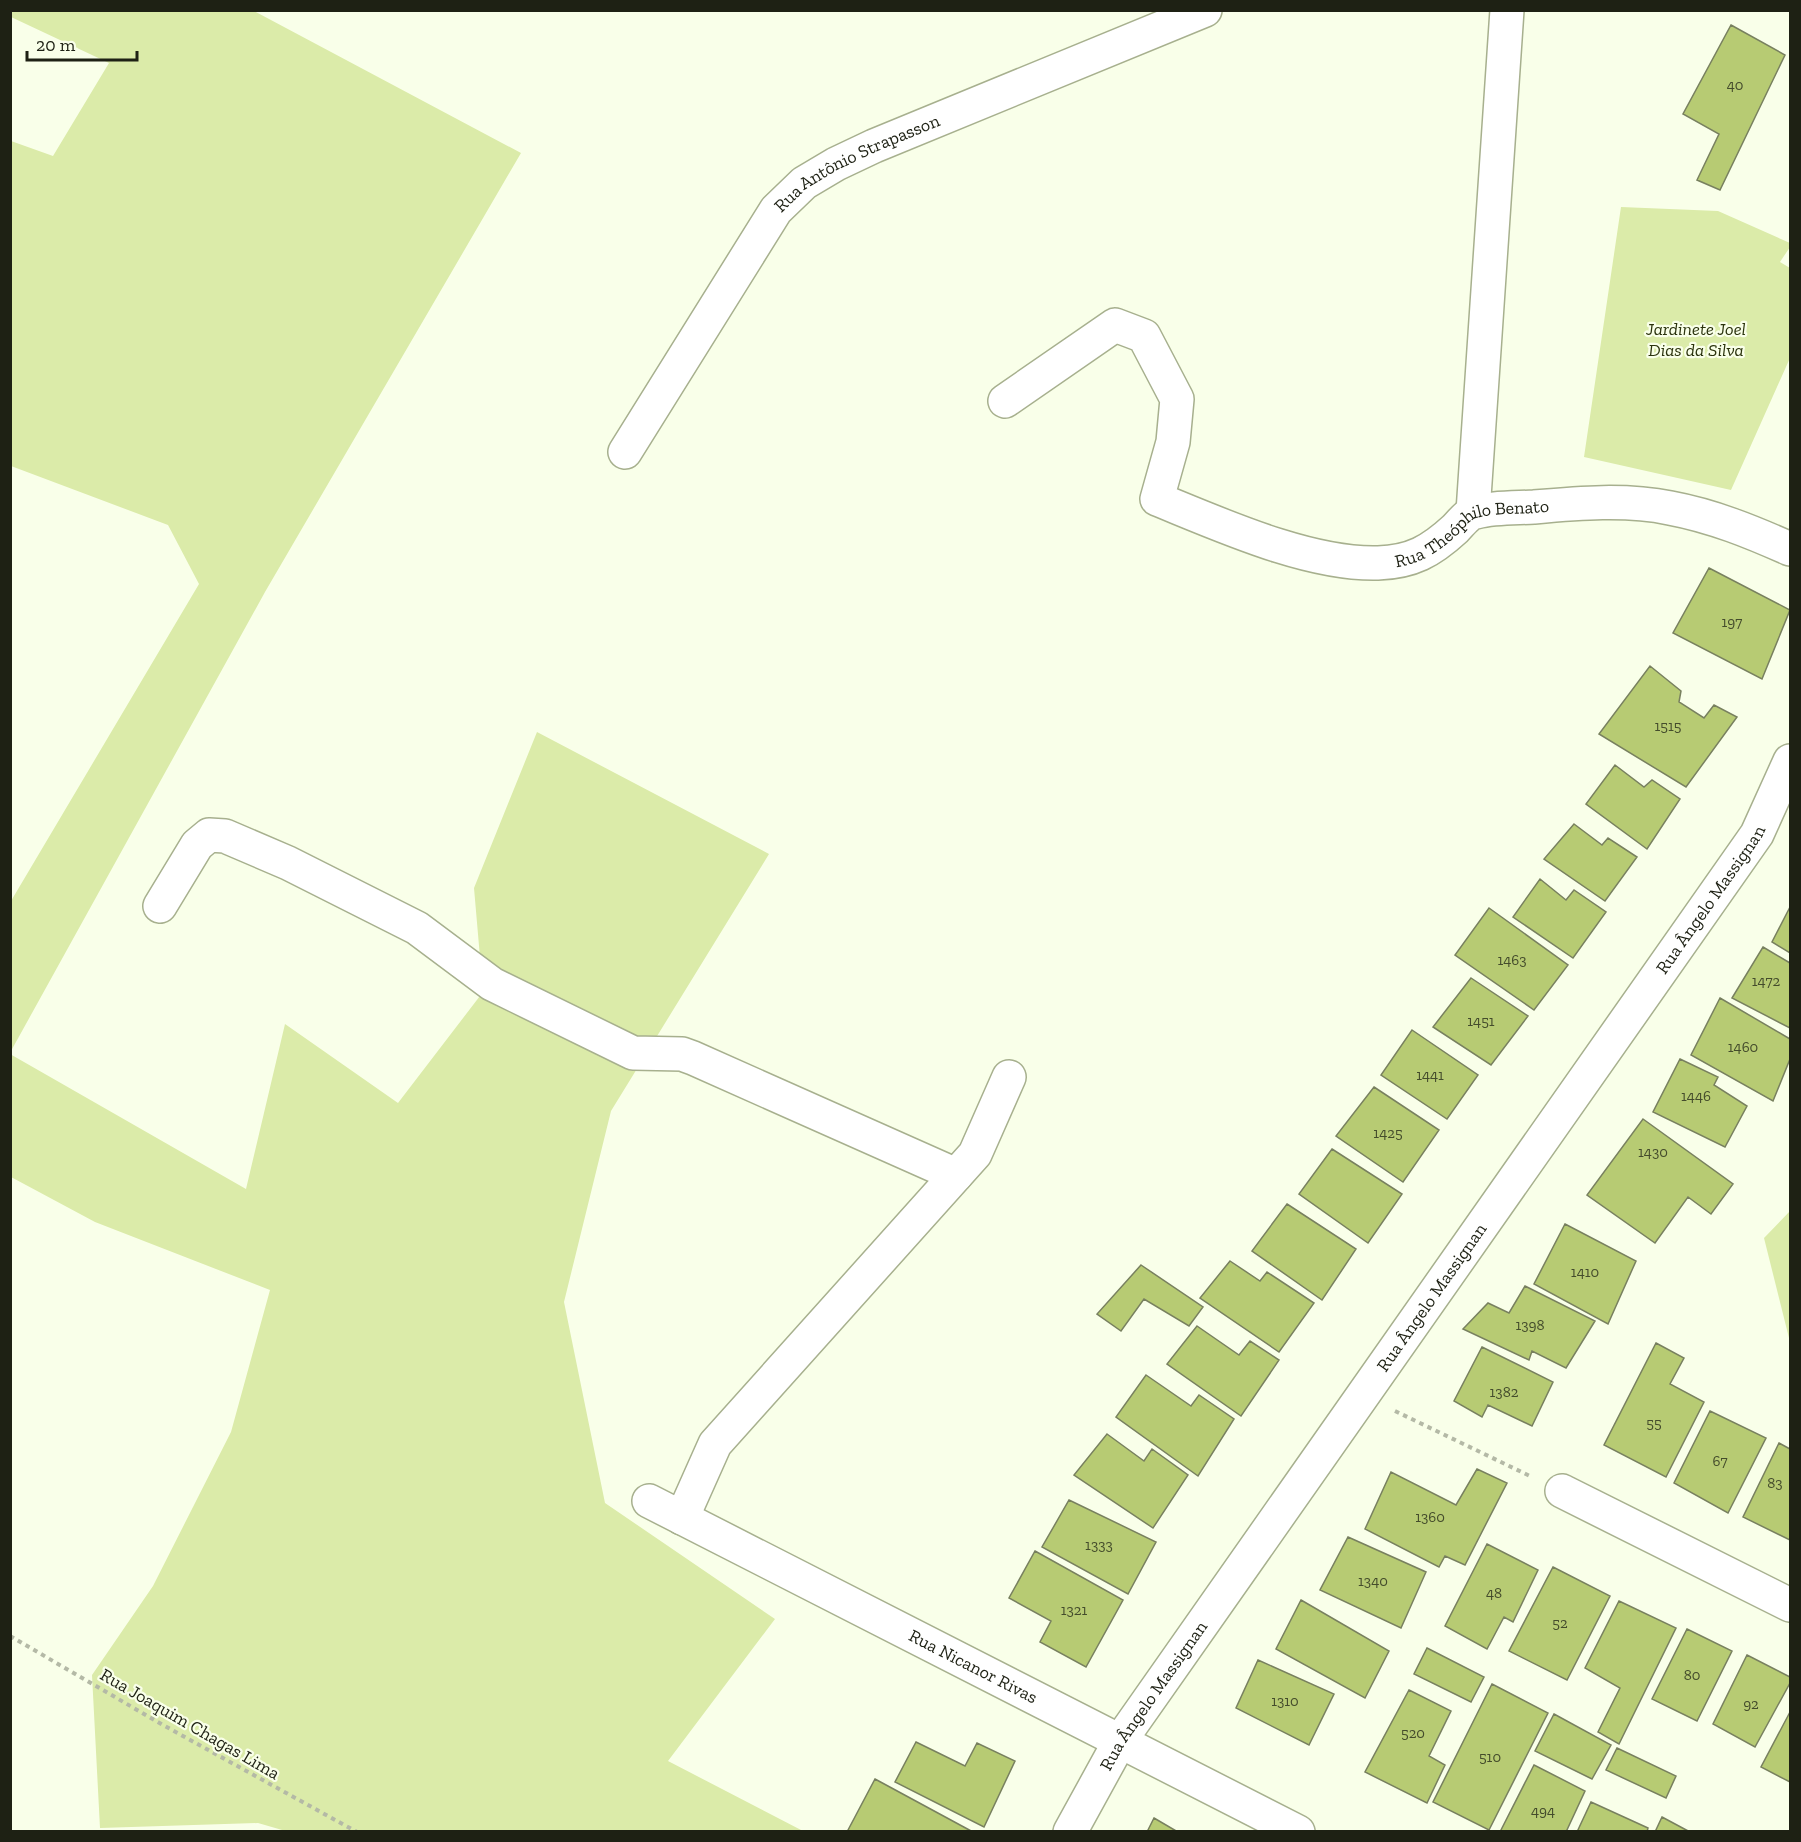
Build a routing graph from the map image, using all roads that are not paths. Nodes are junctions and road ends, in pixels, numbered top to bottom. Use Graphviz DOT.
graph roads {
  1 [pos="1205,10"];
  2 [pos="1506,10"];
  3 [pos="1005,401"];
  4 [pos="624,452"];
  5 [pos="1473,512"];
  6 [pos="1791,549"];
  7 [pos="1791,761"];
  8 [pos="160,906"];
  9 [pos="1009,1077"];
  10 [pos="956,1174"];
  11 [pos="1562,1491"];
  12 [pos="649,1501"];
  13 [pos="682,1518"];
  14 [pos="1791,1605"];
  15 [pos="1120,1741"];
  16 [pos="1070,1832"];
  17 [pos="1298,1832"];
  1 -- 4 [label="street, Rua Antônio Strapasson"];
  2 -- 5 [label="street"];
  3 -- 5 [label="street, Rua Theóphilo Benato"];
  5 -- 6 [label="street, Rua Theóphilo Benato"];
  7 -- 15 [label="street, Rua Ângelo Massignan"];
  8 -- 10 [label="street"];
  9 -- 10 [label="street"];
  10 -- 13 [label="street"];
  11 -- 14 [label="street"];
  12 -- 13 [label="street, Rua Nicanor Rivas"];
  13 -- 15 [label="street, Rua Nicanor Rivas"];
  15 -- 16 [label="street, Rua Ângelo Massignan"];
  15 -- 17 [label="street, Rua Nicanor Rivas"];
}
